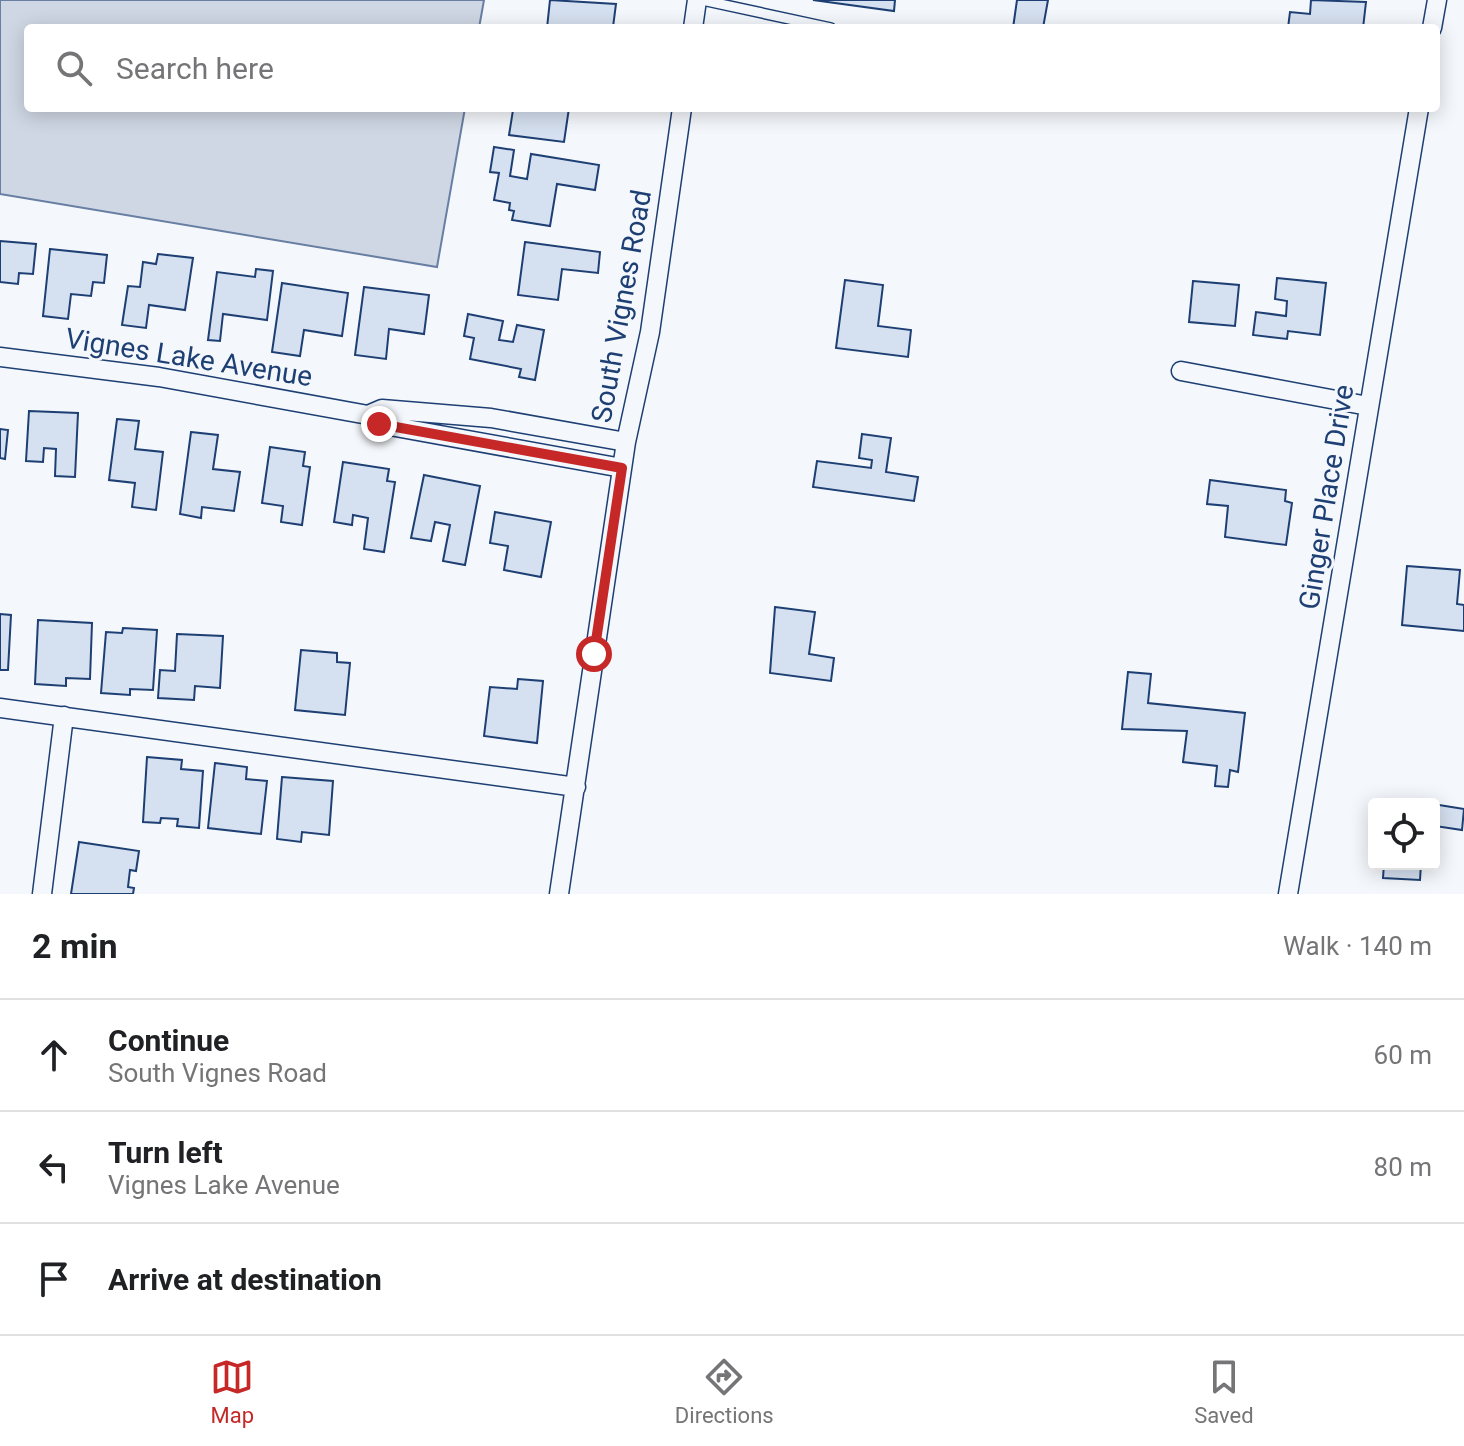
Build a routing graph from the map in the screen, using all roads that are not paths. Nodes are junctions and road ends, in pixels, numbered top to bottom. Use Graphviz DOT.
graph roads {
  1 [pos="699,0"];
  2 [pos="1437,0"];
  3 [pos="694,24"];
  4 [pos="812,24"];
  5 [pos="1433,24"];
  6 [pos="681,112"];
  7 [pos="1418,112"];
  8 [pos="0,357"];
  9 [pos="1181,371"];
  10 [pos="1368,406"];
  11 [pos="368,415"];
  12 [pos="626,442"];
  13 [pos="622,468"];
  14 [pos="0,708"];
  15 [pos="64,716"];
  16 [pos="576,787"];
  17 [pos="42,894"];
  18 [pos="559,894"];
  19 [pos="1288,894"];
  1 -- 3 [label="street"];
  1 -- 4 [label="lane"];
  2 -- 5 [label="street"];
  6 -- 12 [label="street, South Vignes Road"];
  7 -- 10 [label="street, Ginger Place Drive"];
  8 -- 11 [label="street, Vignes Lake Avenue"];
  9 -- 10 [label="street"];
  10 -- 19 [label="street, Ginger Place Drive"];
  11 -- 12 [label="street, Vignes Lake Avenue"];
  11 -- 13 [label="street, Vignes Lake Avenue"];
  12 -- 13 [label="street, South Vignes Road"];
  13 -- 16 [label="street, South Vignes Road"];
  14 -- 15 [label="street"];
  15 -- 16 [label="street"];
  15 -- 17 [label="street"];
  16 -- 18 [label="street, South Vignes Road"];
}
